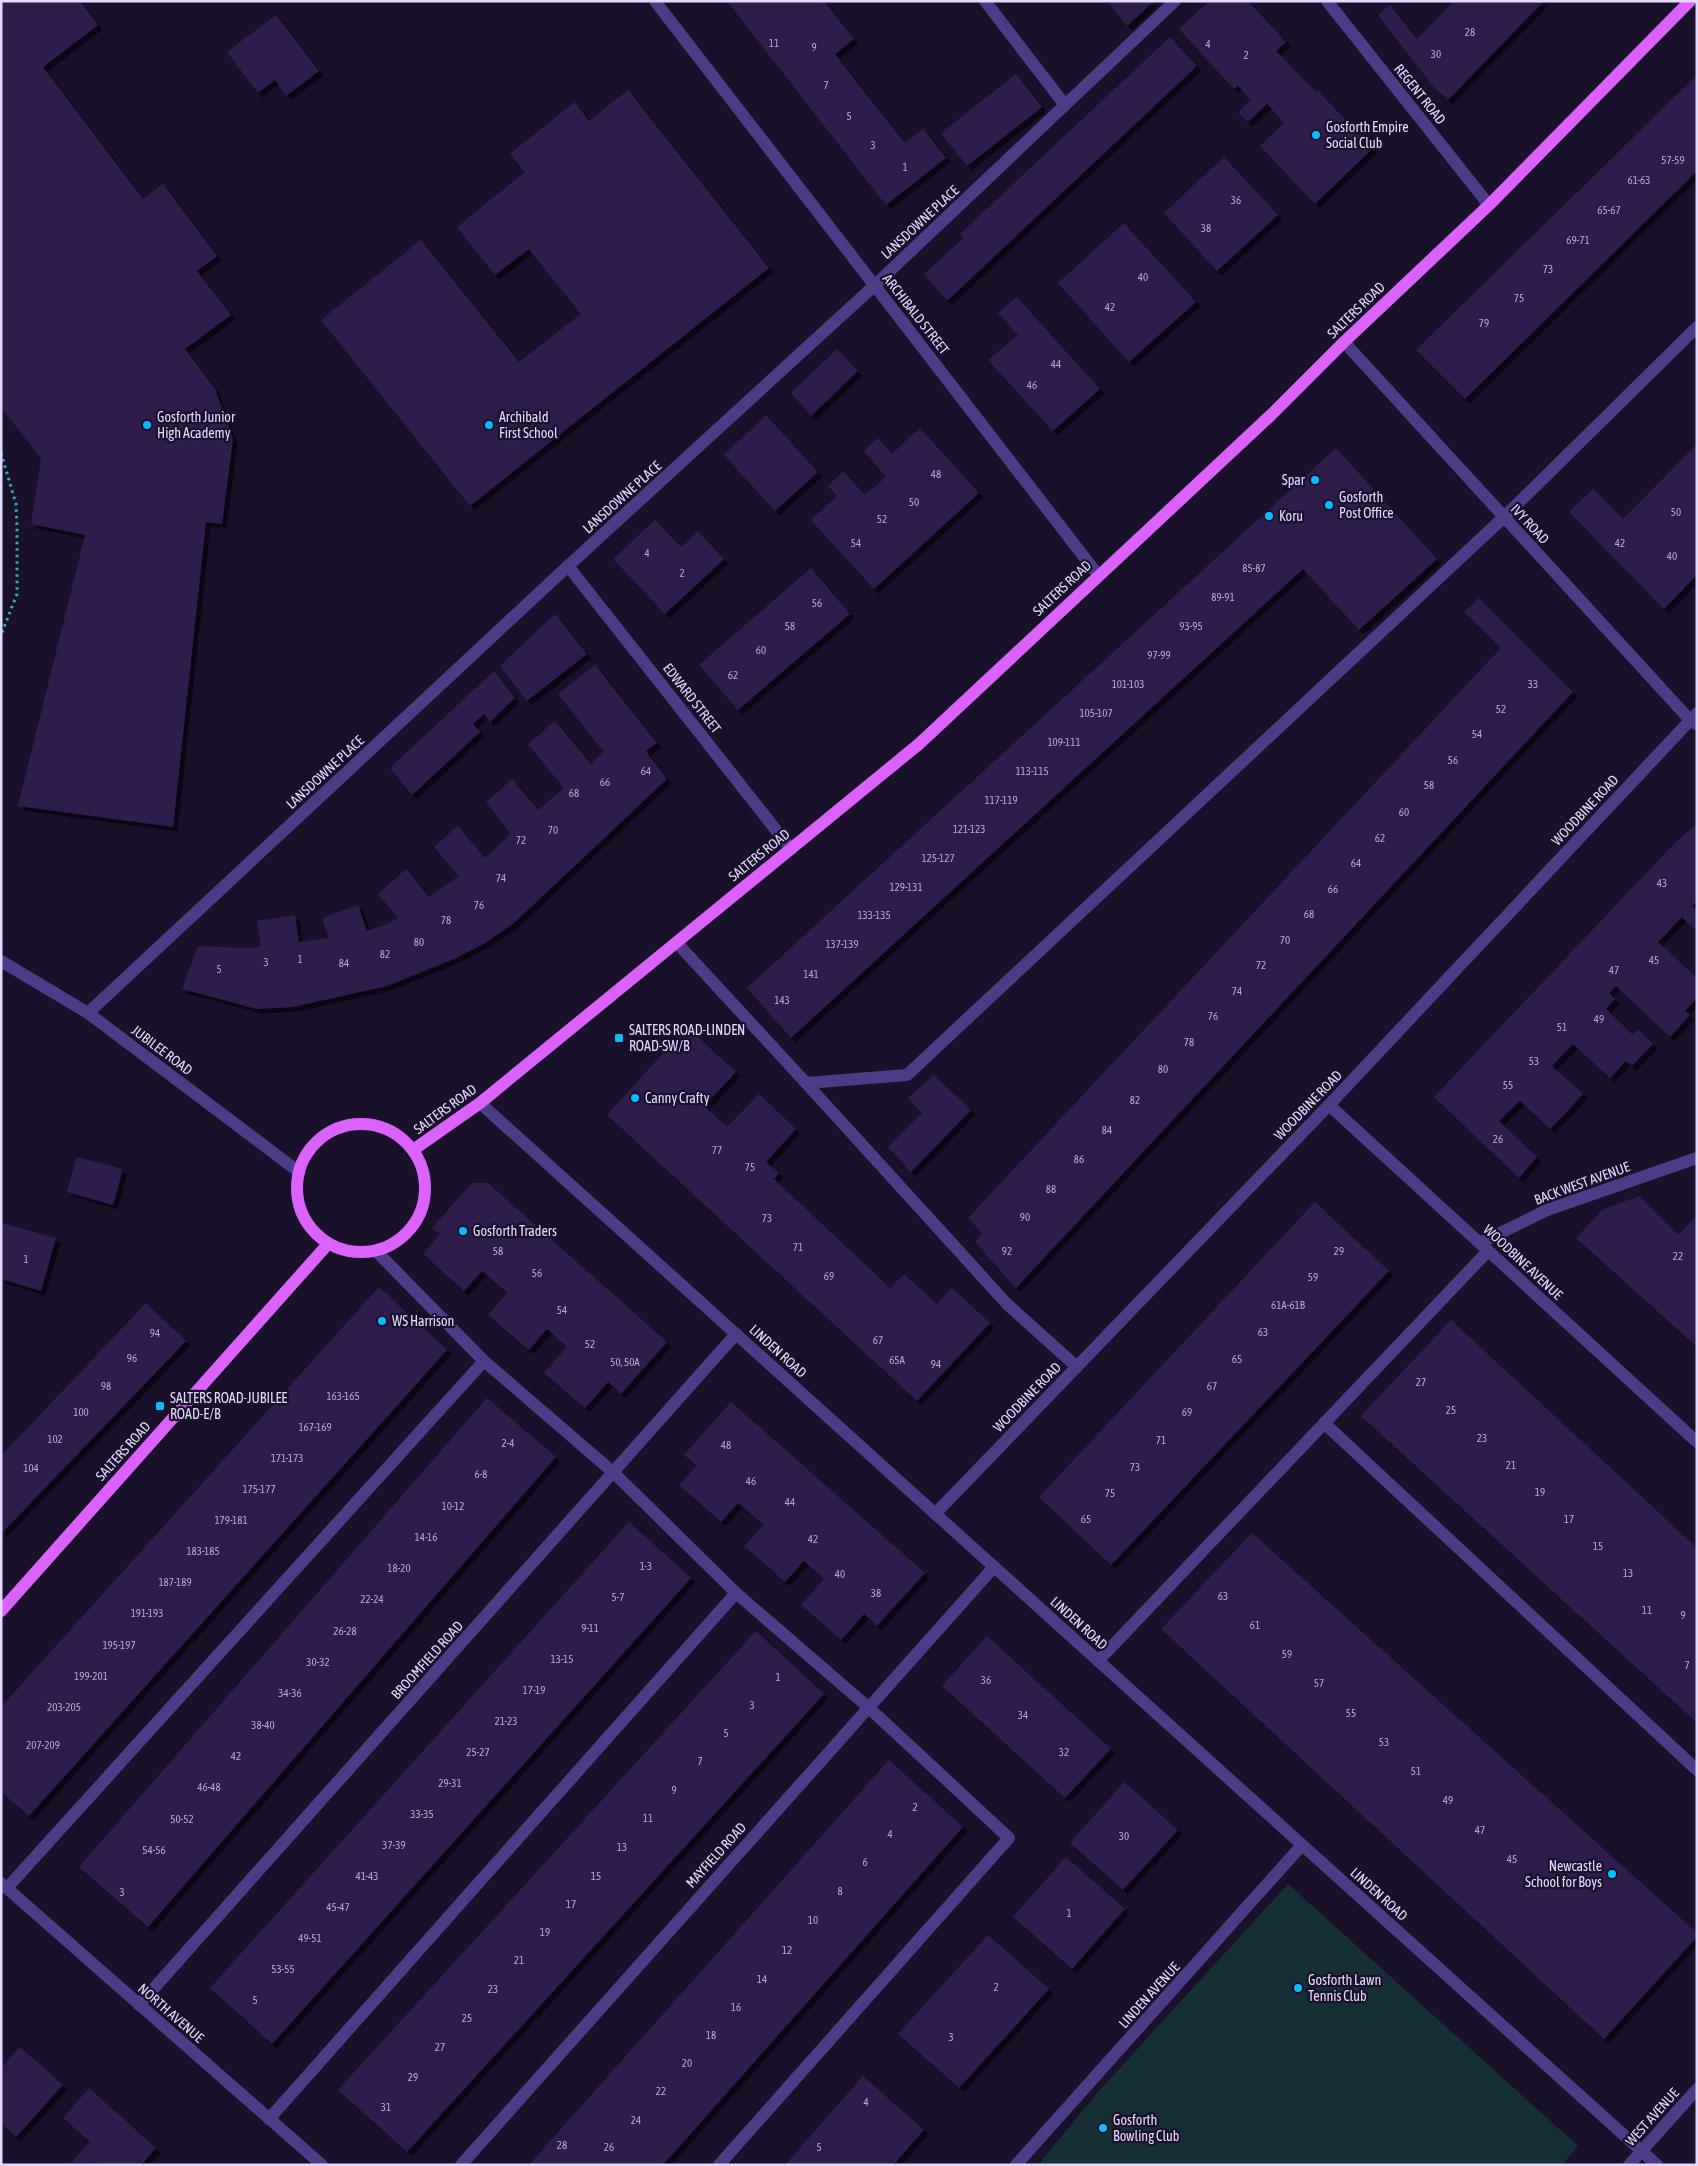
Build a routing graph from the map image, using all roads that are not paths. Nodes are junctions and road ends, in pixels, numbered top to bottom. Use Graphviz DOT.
graph roads {
  1 [pos="655,1"];
  2 [pos="985,1"];
  3 [pos="1175,1"];
  4 [pos="1327,1"];
  5 [pos="1690,1"];
  6 [pos="1065,105"];
  7 [pos="1489,205"];
  8 [pos="875,285"];
  9 [pos="1697,327"];
  10 [pos="1344,342"];
  11 [pos="1503,518"];
  12 [pos="568,566"];
  13 [pos="1098,575"];
  14 [pos="1695,719"];
  15 [pos="791,849"];
  16 [pos="677,943"];
  17 [pos="1,961"];
  18 [pos="88,1013"];
  19 [pos="806,1083"];
  20 [pos="480,1103"];
  21 [pos="1329,1105"];
  22 [pos="413,1150"];
  23 [pos="1697,1158"];
  24 [pos="299,1172"];
  25 [pos="328,1244"];
  26 [pos="1484,1247"];
  27 [pos="376,1251"];
  28 [pos="736,1334"];
  29 [pos="484,1361"];
  30 [pos="1077,1367"];
  31 [pos="1324,1423"];
  32 [pos="1697,1442"];
  33 [pos="614,1473"];
  34 [pos="936,1514"];
  35 [pos="994,1566"];
  36 [pos="736,1594"];
  37 [pos="1,1610"];
  38 [pos="1098,1661"];
  39 [pos="868,1707"];
  40 [pos="1697,1770"];
  41 [pos="1302,1845"];
  42 [pos="4,1885"];
  43 [pos="139,2005"];
  44 [pos="1697,2089"];
  45 [pos="269,2119"];
  46 [pos="1641,2151"];
  47 [pos="322,2165"];
  48 [pos="461,2165"];
  49 [pos="719,2165"];
  50 [pos="1016,2165"];
  51 [pos="1629,2165"];
  52 [pos="1656,2165"];
  1 -- 8 [label="street, ARCHIBALD STREET"];
  2 -- 6 [label="street"];
  3 -- 6 [label="street, LANSDOWNE PLACE"];
  4 -- 7 [label="street, REGENT ROAD"];
  5 -- 7 [label="main road, SALTERS ROAD"];
  6 -- 8 [label="street, LANSDOWNE PLACE"];
  7 -- 10 [label="main road, SALTERS ROAD"];
  8 -- 12 [label="street, LANSDOWNE PLACE"];
  8 -- 13 [label="street, ARCHIBALD STREET"];
  9 -- 11 [label="street"];
  10 -- 11 [label="street, IVY ROAD"];
  10 -- 13 [label="main road, SALTERS ROAD"];
  11 -- 14 [label="street, IVY ROAD"];
  11 -- 19 [label="street"];
  12 -- 15 [label="street, EDWARD STREET"];
  12 -- 18 [label="street, LANSDOWNE PLACE"];
  13 -- 15 [label="main road, SALTERS ROAD"];
  14 -- 21 [label="street, WOODBINE ROAD"];
  15 -- 16 [label="main road, SALTERS ROAD"];
  16 -- 19 [label="street"];
  16 -- 20 [label="main road, SALTERS ROAD"];
  17 -- 18 [label="street, JUBILEE ROAD"];
  18 -- 24 [label="street, JUBILEE ROAD"];
  19 -- 30 [label="street"];
  20 -- 22 [label="main road, SALTERS ROAD"];
  20 -- 28 [label="street, LINDEN ROAD"];
  21 -- 26 [label="street, WOODBINE AVENUE"];
  21 -- 30 [label="street, WOODBINE ROAD"];
  22 -- 24 [label="main road"];
  22 -- 27 [label="main road"];
  23 -- 26 [label="street, BACK WEST AVENUE"];
  24 -- 25 [label="main road"];
  25 -- 27 [label="main road"];
  25 -- 37 [label="main road, SALTERS ROAD"];
  26 -- 31 [label="street"];
  26 -- 32 [label="street, WOODBINE AVENUE"];
  27 -- 29 [label="street"];
  28 -- 33 [label="street, BROOMFIELD ROAD"];
  28 -- 34 [label="street, LINDEN ROAD"];
  29 -- 33 [label="street"];
  29 -- 42 [label="street"];
  30 -- 34 [label="street, WOODBINE ROAD"];
  31 -- 38 [label="street"];
  31 -- 40 [label="street"];
  33 -- 36 [label="street"];
  33 -- 43 [label="street, BROOMFIELD ROAD"];
  34 -- 35 [label="street, LINDEN ROAD"];
  35 -- 38 [label="street, LINDEN ROAD"];
  35 -- 39 [label="street, MAYFIELD ROAD"];
  36 -- 39 [label="street"];
  36 -- 45 [label="street"];
  38 -- 41 [label="street, LINDEN ROAD"];
  39 -- 48 [label="street, MAYFIELD ROAD"];
  39 -- 49 [label="street"];
  41 -- 46 [label="street, LINDEN ROAD"];
  41 -- 50 [label="street, LINDEN AVENUE"];
  42 -- 43 [label="street, NORTH AVENUE"];
  43 -- 45 [label="street, NORTH AVENUE"];
  44 -- 46 [label="street, WEST AVENUE"];
  45 -- 47 [label="street, NORTH AVENUE"];
  46 -- 51 [label="street, WEST AVENUE"];
  46 -- 52 [label="street, LINDEN ROAD"];
}
